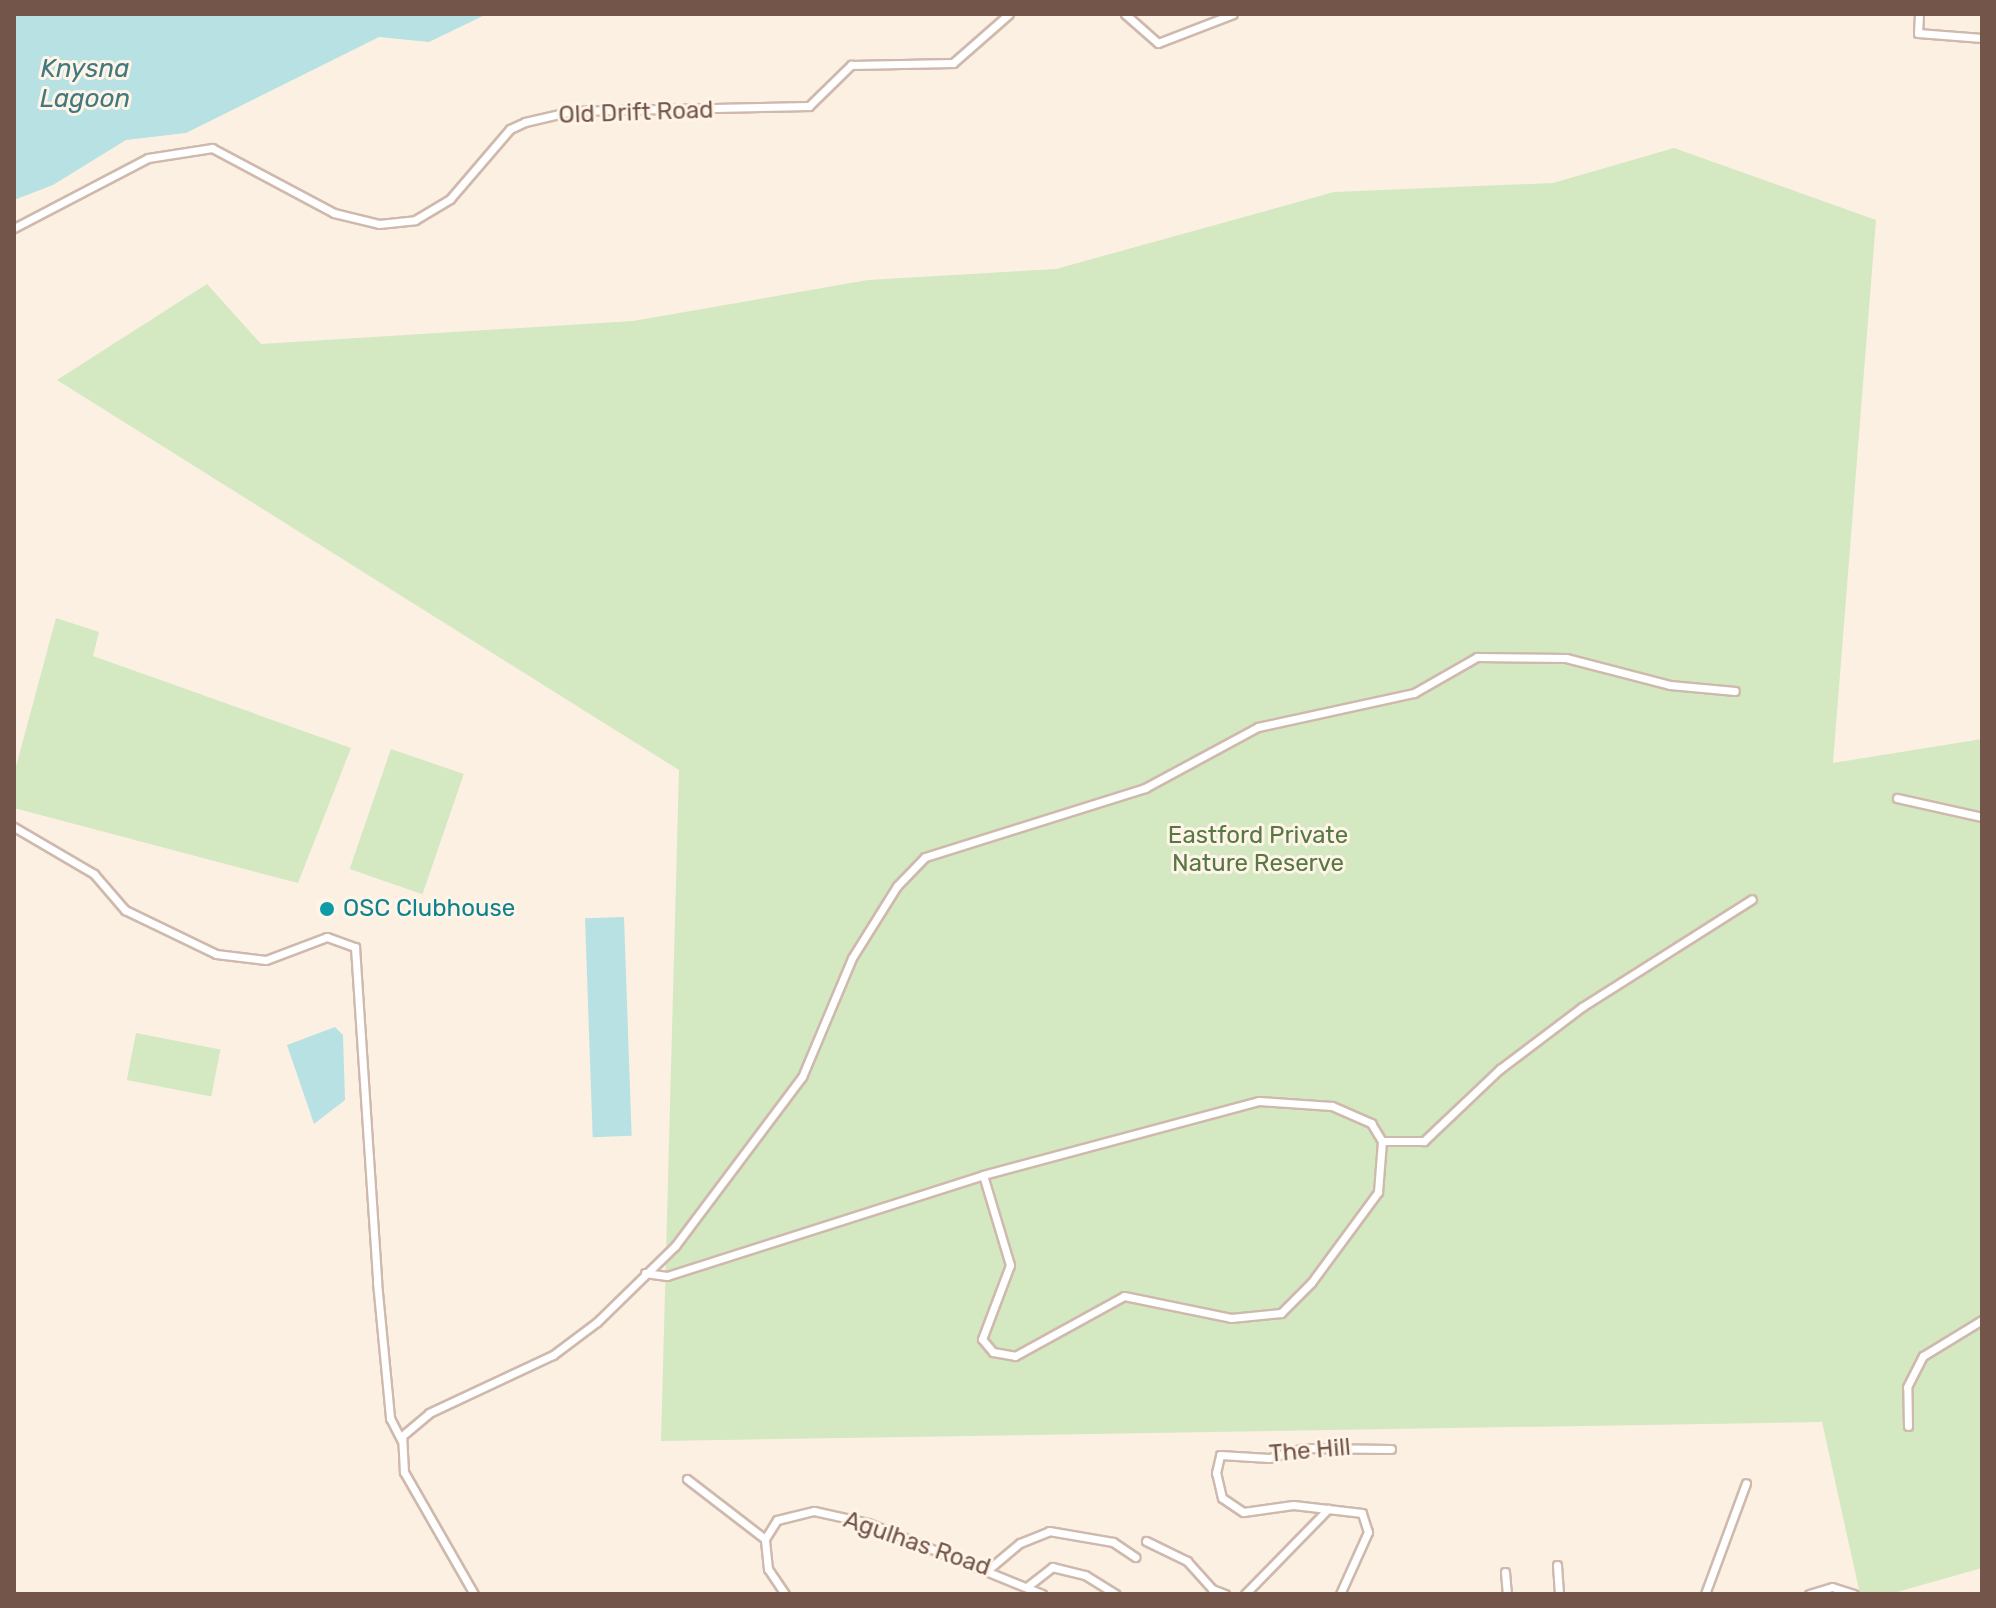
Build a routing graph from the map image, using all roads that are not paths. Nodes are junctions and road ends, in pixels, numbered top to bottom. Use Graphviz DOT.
graph roads {
  1 [pos="1009,14"];
  2 [pos="1125,14"];
  3 [pos="1233,14"];
  4 [pos="1919,14"];
  5 [pos="1982,38"];
  6 [pos="14,228"];
  7 [pos="1735,691"];
  8 [pos="1897,798"];
  9 [pos="1982,817"];
  10 [pos="14,827"];
  11 [pos="1752,899"];
  12 [pos="1382,1141"];
  13 [pos="983,1175"];
  14 [pos="645,1273"];
  15 [pos="1982,1320"];
  16 [pos="1908,1426"];
  17 [pos="401,1440"];
  18 [pos="1391,1449"];
  19 [pos="687,1479"];
  20 [pos="1746,1483"];
  21 [pos="1328,1509"];
  22 [pos="765,1539"];
  23 [pos="1146,1541"];
  24 [pos="1135,1557"];
  25 [pos="1557,1565"];
  26 [pos="990,1568"];
  27 [pos="1505,1572"];
  28 [pos="1028,1586"];
  29 [pos="474,1594"];
  30 [pos="785,1594"];
  31 [pos="1042,1594"];
  32 [pos="1115,1594"];
  33 [pos="1225,1594"];
  34 [pos="1245,1594"];
  35 [pos="1340,1594"];
  36 [pos="1507,1594"];
  37 [pos="1559,1594"];
  38 [pos="1705,1594"];
  39 [pos="1809,1594"];
  40 [pos="1854,1594"];
  1 -- 6 [label="street, Old Drift Road"];
  2 -- 3 [label="street"];
  4 -- 5 [label="street"];
  7 -- 14 [label="street"];
  8 -- 9 [label="street"];
  10 -- 17 [label="street"];
  11 -- 12 [label="street"];
  12 -- 13 [label="street"];
  12 -- 13 [label="street"];
  13 -- 14 [label="street"];
  14 -- 17 [label="street"];
  15 -- 16 [label="street"];
  17 -- 29 [label="street"];
  18 -- 21 [label="street, The Hill"];
  19 -- 22 [label="street"];
  20 -- 38 [label="street"];
  21 -- 34 [label="street"];
  21 -- 35 [label="street, The Hill"];
  22 -- 26 [label="street, Agulhas Road"];
  22 -- 30 [label="street"];
  23 -- 33 [label="street"];
  24 -- 26 [label="street"];
  25 -- 37 [label="street"];
  26 -- 28 [label="street, Agulhas Road"];
  27 -- 36 [label="street"];
  28 -- 31 [label="street, Agulhas Road"];
  28 -- 32 [label="street"];
  39 -- 40 [label="street"];
}
